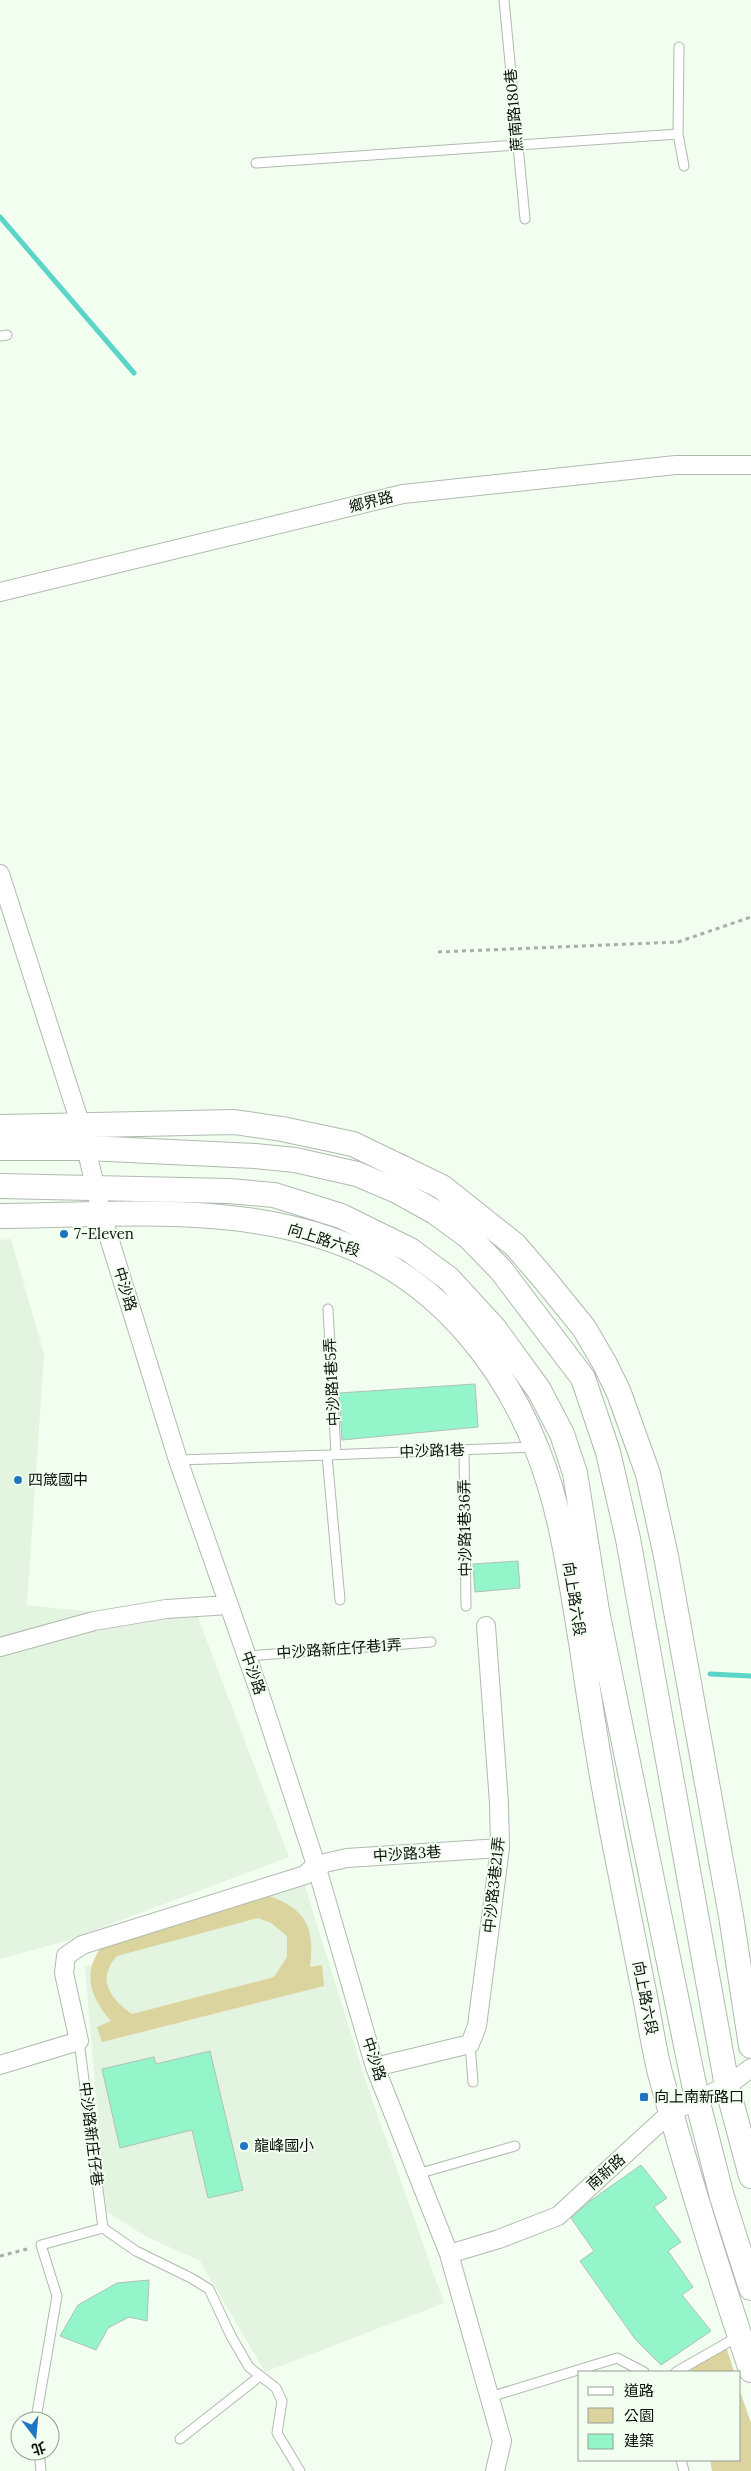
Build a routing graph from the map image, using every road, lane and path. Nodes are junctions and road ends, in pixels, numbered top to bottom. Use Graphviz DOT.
graph roads {
  1 [pos="504,0"];
  2 [pos="679,47"];
  3 [pos="678,134"];
  4 [pos="517,145"];
  5 [pos="256,163"];
  6 [pos="684,166"];
  7 [pos="524,219"];
  8 [pos="751,465"];
  9 [pos="0,592"];
  10 [pos="0,874"];
  11 [pos="751,917"];
  12 [pos="438,952"];
  13 [pos="0,1127"];
  14 [pos="84,1138"];
  15 [pos="0,1148"];
  16 [pos="0,1186"];
  17 [pos="95,1187"];
  18 [pos="101,1212"];
  19 [pos="0,1216"];
  20 [pos="328,1309"];
  21 [pos="537,1447"];
  22 [pos="464,1450"];
  23 [pos="332,1455"];
  24 [pos="178,1460"];
  25 [pos="340,1600"];
  26 [pos="229,1605"];
  27 [pos="466,1606"];
  28 [pos="486,1626"];
  29 [pos="431,1642"];
  30 [pos="0,1647"];
  31 [pos="247,1656"];
  32 [pos="500,1848"];
  33 [pos="316,1865"];
  34 [pos="79,2041"];
  35 [pos="470,2044"];
  36 [pos="751,2046"];
  37 [pos="0,2065"];
  38 [pos="376,2067"];
  39 [pos="751,2068"];
  40 [pos="473,2082"];
  41 [pos="727,2086"];
  42 [pos="698,2099"];
  43 [pos="671,2112"];
  44 [pos="515,2146"];
  45 [pos="417,2174"];
  46 [pos="751,2176"];
  47 [pos="103,2228"];
  48 [pos="41,2245"];
  49 [pos="449,2254"];
  50 [pos="0,2256"];
  51 [pos="751,2288"];
  52 [pos="740,2336"];
  53 [pos="751,2370"];
  54 [pos="642,2371"];
  55 [pos="678,2371"];
  56 [pos="260,2376"];
  57 [pos="490,2397"];
  58 [pos="37,2411"];
  59 [pos="180,2439"];
  60 [pos="300,2471"];
  61 [pos="496,2471"];
  1 -- 4 [label="lane, 蔗南路180巷"];
  2 -- 3 [label="lane"];
  3 -- 4 [label="lane"];
  3 -- 6 [label="lane"];
  4 -- 5 [label="lane"];
  4 -- 7 [label="lane, 蔗南路180巷"];
  8 -- 9 [label="street, 鄉界路"];
  10 -- 14 [label="street, 中沙路"];
  11 -- 12 [label="path"];
  13 -- 14 [label="main road"];
  14 -- 15 [label="main road"];
  14 -- 17 [label="street, 中沙路"];
  14 -- 36 [label="main road"];
  14 -- 41 [label="main road"];
  16 -- 17 [label="main road, 向上路六段"];
  17 -- 18 [label="street, 中沙路"];
  17 -- 42 [label="main road, 向上路六段"];
  18 -- 19 [label="main road, 向上路六段"];
  18 -- 21 [label="main road, 向上路六段"];
  18 -- 24 [label="street, 中沙路"];
  20 -- 23 [label="lane, 中沙路1巷5弄"];
  21 -- 22 [label="lane, 中沙路1巷"];
  21 -- 43 [label="main road, 向上路六段"];
  22 -- 23 [label="lane, 中沙路1巷"];
  22 -- 27 [label="lane, 中沙路1巷36弄"];
  23 -- 24 [label="lane, 中沙路1巷"];
  23 -- 25 [label="lane"];
  24 -- 26 [label="street, 中沙路"];
  26 -- 30 [label="street"];
  26 -- 31 [label="street, 中沙路"];
  28 -- 32 [label="street, 中沙路3巷21弄"];
  29 -- 31 [label="lane, 中沙路新庄仔巷1弄"];
  31 -- 33 [label="street, 中沙路"];
  32 -- 33 [label="street, 中沙路3巷"];
  32 -- 35 [label="street, 中沙路3巷21弄"];
  33 -- 34 [label="street, 中沙路3巷"];
  33 -- 38 [label="street, 中沙路"];
  34 -- 37 [label="street"];
  34 -- 47 [label="lane, 中沙路新庄仔巷"];
  35 -- 38 [label="street"];
  35 -- 40 [label="lane"];
  38 -- 45 [label="street, 中沙路"];
  39 -- 41 [label="street, 南新路"];
  41 -- 42 [label="street, 南新路"];
  41 -- 46 [label="main road"];
  42 -- 43 [label="street, 南新路"];
  42 -- 51 [label="main road, 向上路六段"];
  43 -- 49 [label="street, 南新路"];
  43 -- 52 [label="main road, 向上路六段"];
  44 -- 45 [label="lane"];
  45 -- 49 [label="street, 中沙路"];
  47 -- 48 [label="lane"];
  47 -- 56 [label="lane"];
  48 -- 50 [label="path"];
  48 -- 58 [label="lane"];
  49 -- 57 [label="street, 中沙路"];
  52 -- 53 [label="main road, 向上路六段"];
  52 -- 55 [label="lane"];
  54 -- 57 [label="lane"];
  56 -- 59 [label="lane"];
  56 -- 60 [label="lane"];
  57 -- 61 [label="street, 中沙路"];
}
